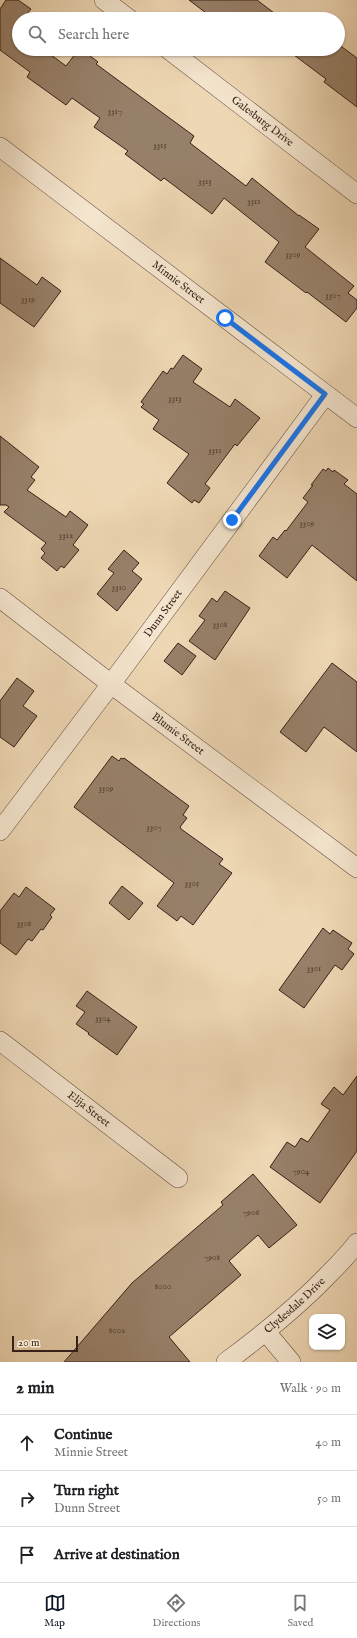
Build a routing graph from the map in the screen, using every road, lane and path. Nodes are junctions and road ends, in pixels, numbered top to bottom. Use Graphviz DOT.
graph roads {
  1 [pos="104,0"];
  2 [pos="120,12"];
  3 [pos="177,56"];
  4 [pos="0,147"];
  5 [pos="357,194"];
  6 [pos="325,394"];
  7 [pos="357,418"];
  8 [pos="0,598"];
  9 [pos="111,684"];
  10 [pos="0,831"];
  11 [pos="357,868"];
  12 [pos="0,1041"];
  13 [pos="178,1178"];
  14 [pos="357,1243"];
  15 [pos="266,1332"];
  16 [pos="226,1362"];
  17 [pos="292,1362"];
  1 -- 2 [label="street"];
  3 -- 5 [label="street, Galesburg Drive"];
  4 -- 6 [label="street, Minnie Street"];
  6 -- 7 [label="street, Minnie Street"];
  6 -- 9 [label="street, Dunn Street"];
  8 -- 9 [label="street, Blumie Street"];
  9 -- 10 [label="street, Dunn Street"];
  9 -- 11 [label="street, Blumie Street"];
  12 -- 13 [label="street, Elija Street"];
  14 -- 15 [label="street, Clydesdale Drive"];
  15 -- 16 [label="street, Clydesdale Drive"];
  15 -- 17 [label="street"];
}
